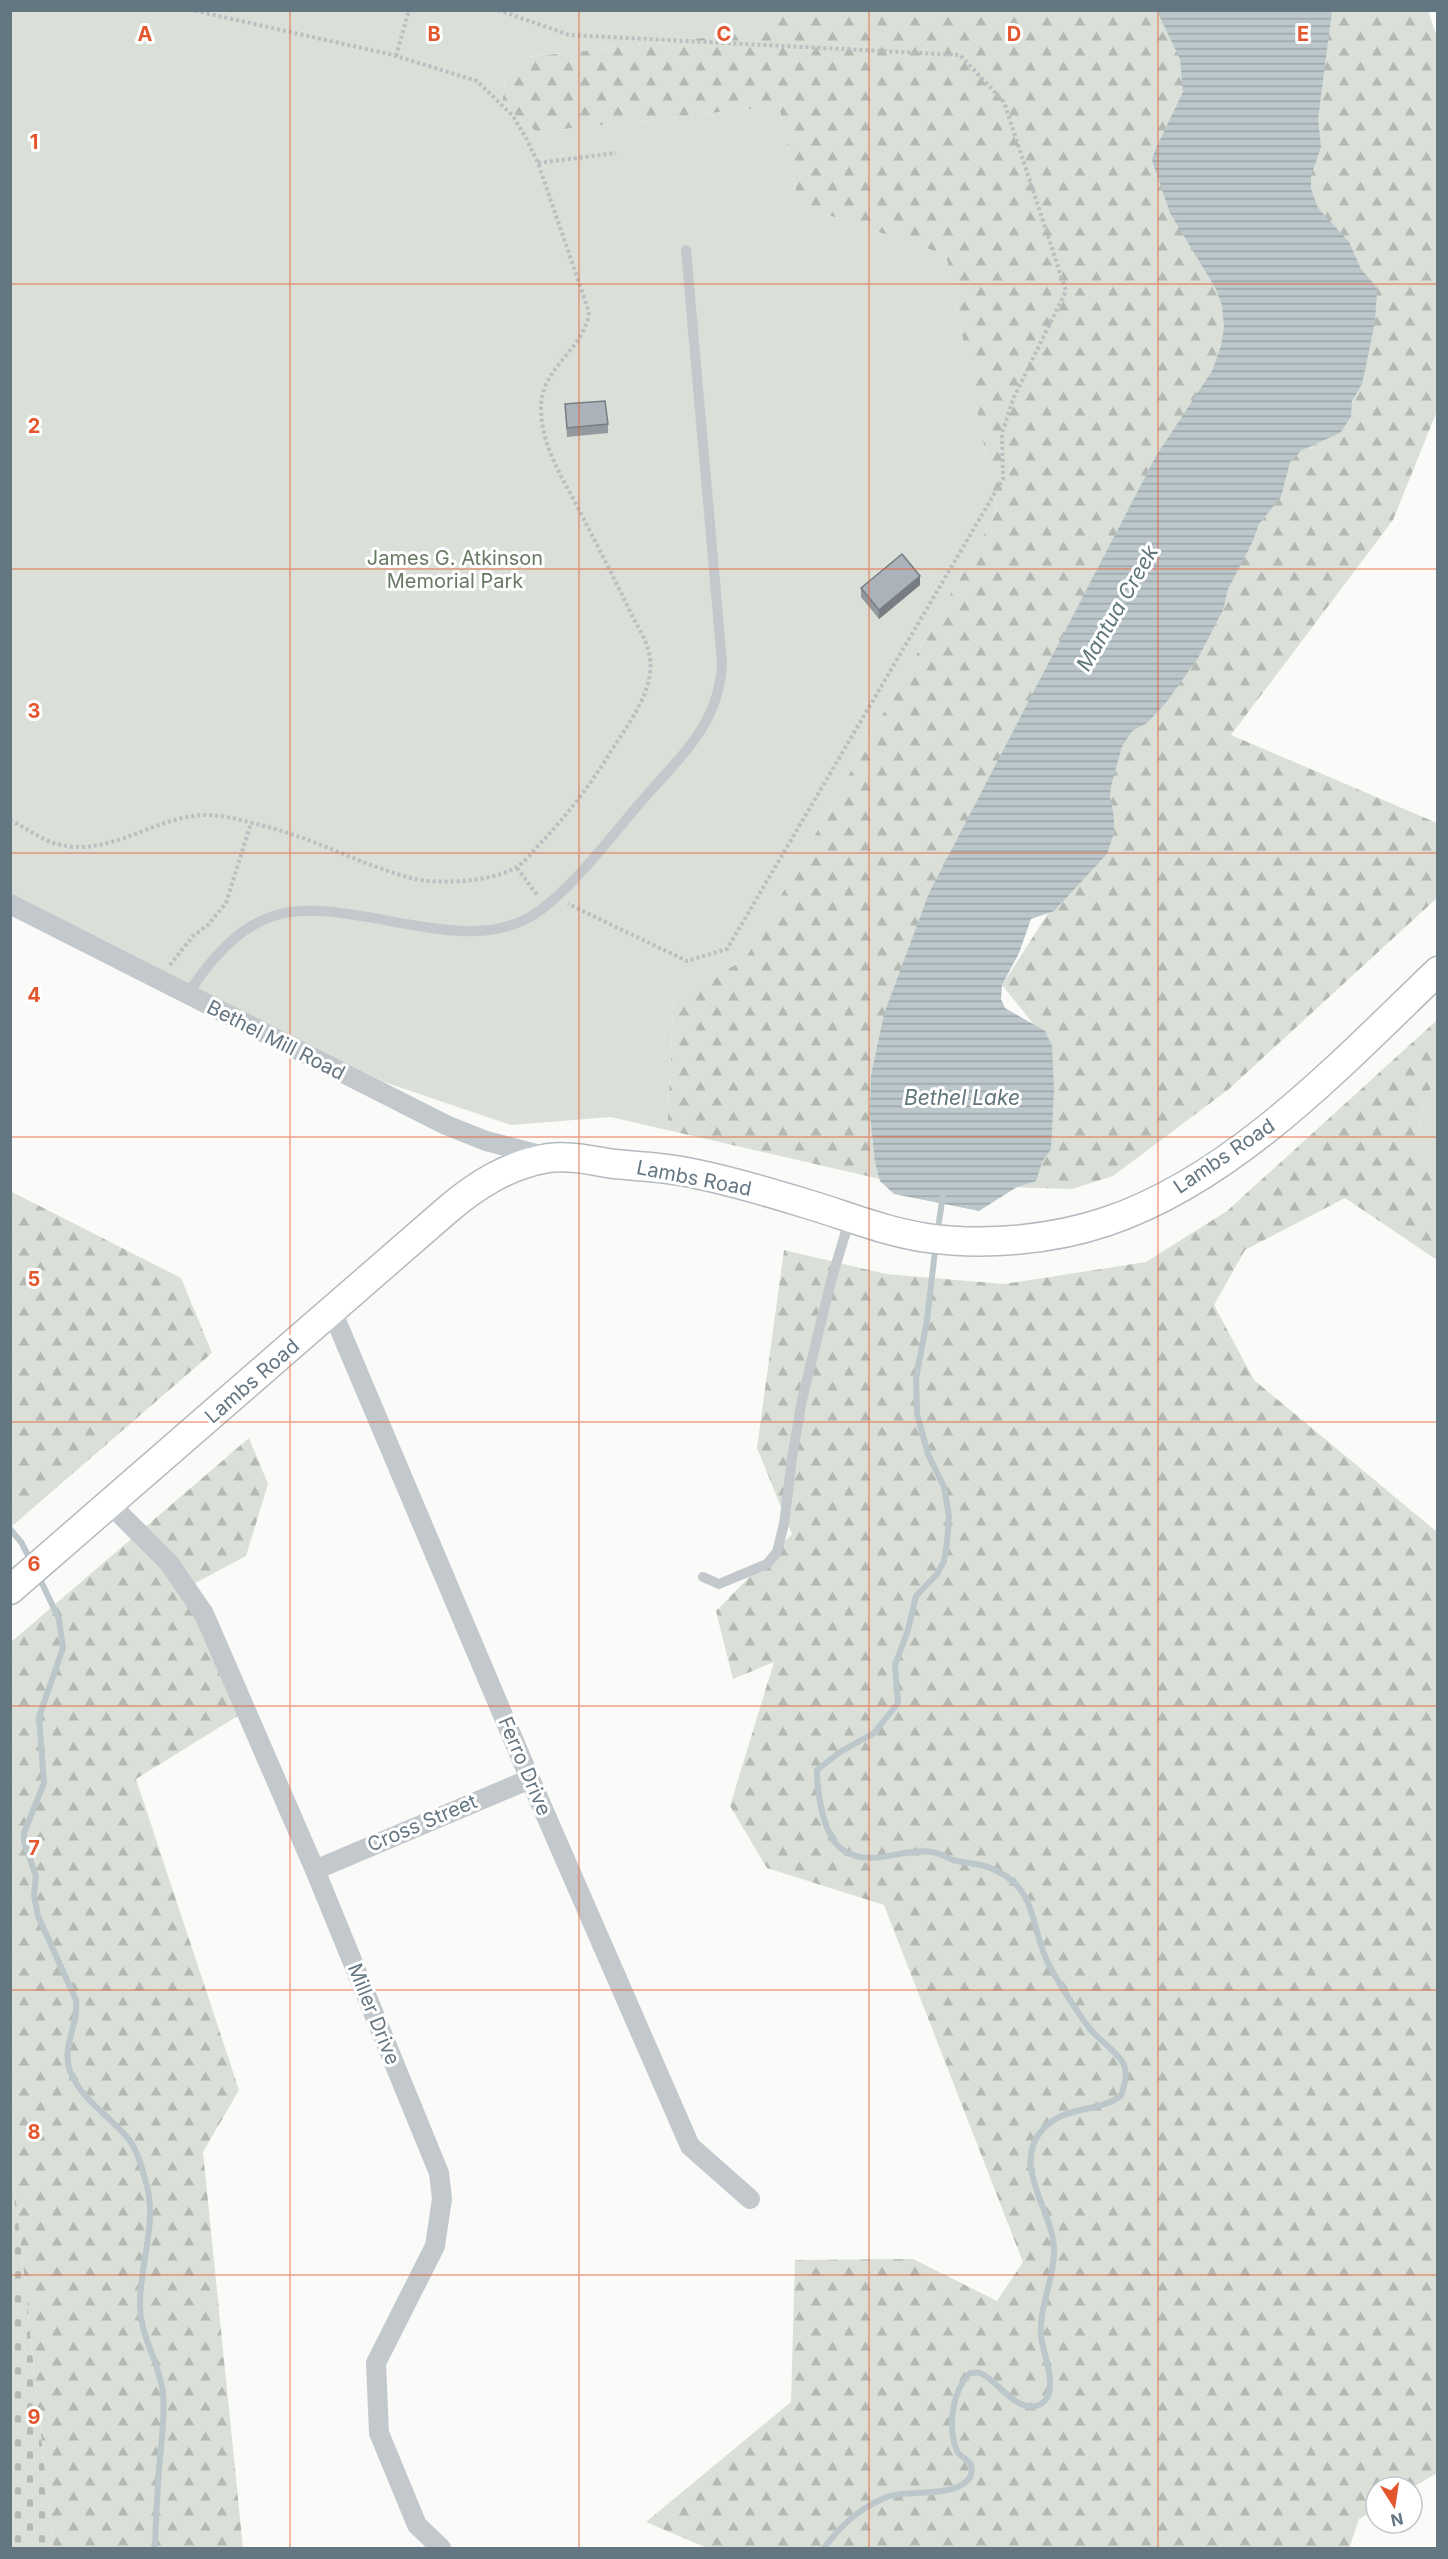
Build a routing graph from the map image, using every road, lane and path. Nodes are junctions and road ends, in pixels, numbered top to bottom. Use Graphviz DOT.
graph roads {
  1 [pos="192,10"];
  2 [pos="409,10"];
  3 [pos="498,10"];
  4 [pos="396,56"];
  5 [pos="616,153"];
  6 [pos="538,163"];
  7 [pos="686,250"];
  8 [pos="10,819"];
  9 [pos="251,823"];
  10 [pos="517,868"];
  11 [pos="552,901"];
  12 [pos="10,904"];
  13 [pos="1437,971"];
  14 [pos="159,980"];
  15 [pos="187,995"];
  16 [pos="550,1157"];
  17 [pos="850,1218"];
  18 [pos="332,1311"];
  19 [pos="110,1504"];
  20 [pos="703,1577"];
  21 [pos="16,1585"];
  22 [pos="530,1779"];
  23 [pos="315,1870"];
  24 [pos="750,2199"];
  25 [pos="441,2548"];
  1 -- 4 [label="path"];
  2 -- 4 [label="path"];
  3 -- 11 [label="path"];
  4 -- 6 [label="path"];
  5 -- 6 [label="path"];
  6 -- 10 [label="path"];
  7 -- 11 [label="lane"];
  8 -- 9 [label="path"];
  9 -- 10 [label="path"];
  9 -- 14 [label="path"];
  10 -- 11 [label="path"];
  11 -- 15 [label="lane"];
  12 -- 14 [label="street, Bethel Mill Road"];
  13 -- 17 [label="main road, Lambs Road"];
  14 -- 15 [label="street, Bethel Mill Road"];
  15 -- 16 [label="street, Bethel Mill Road"];
  16 -- 17 [label="main road, Lambs Road"];
  16 -- 18 [label="main road, Lambs Road"];
  17 -- 20 [label="lane"];
  18 -- 19 [label="main road, Lambs Road"];
  18 -- 22 [label="street, Ferro Drive"];
  19 -- 21 [label="main road, Lambs Road"];
  19 -- 23 [label="street, Miller Drive"];
  22 -- 23 [label="street, Cross Street"];
  22 -- 24 [label="street, Ferro Drive"];
  23 -- 25 [label="street, Miller Drive"];
}
